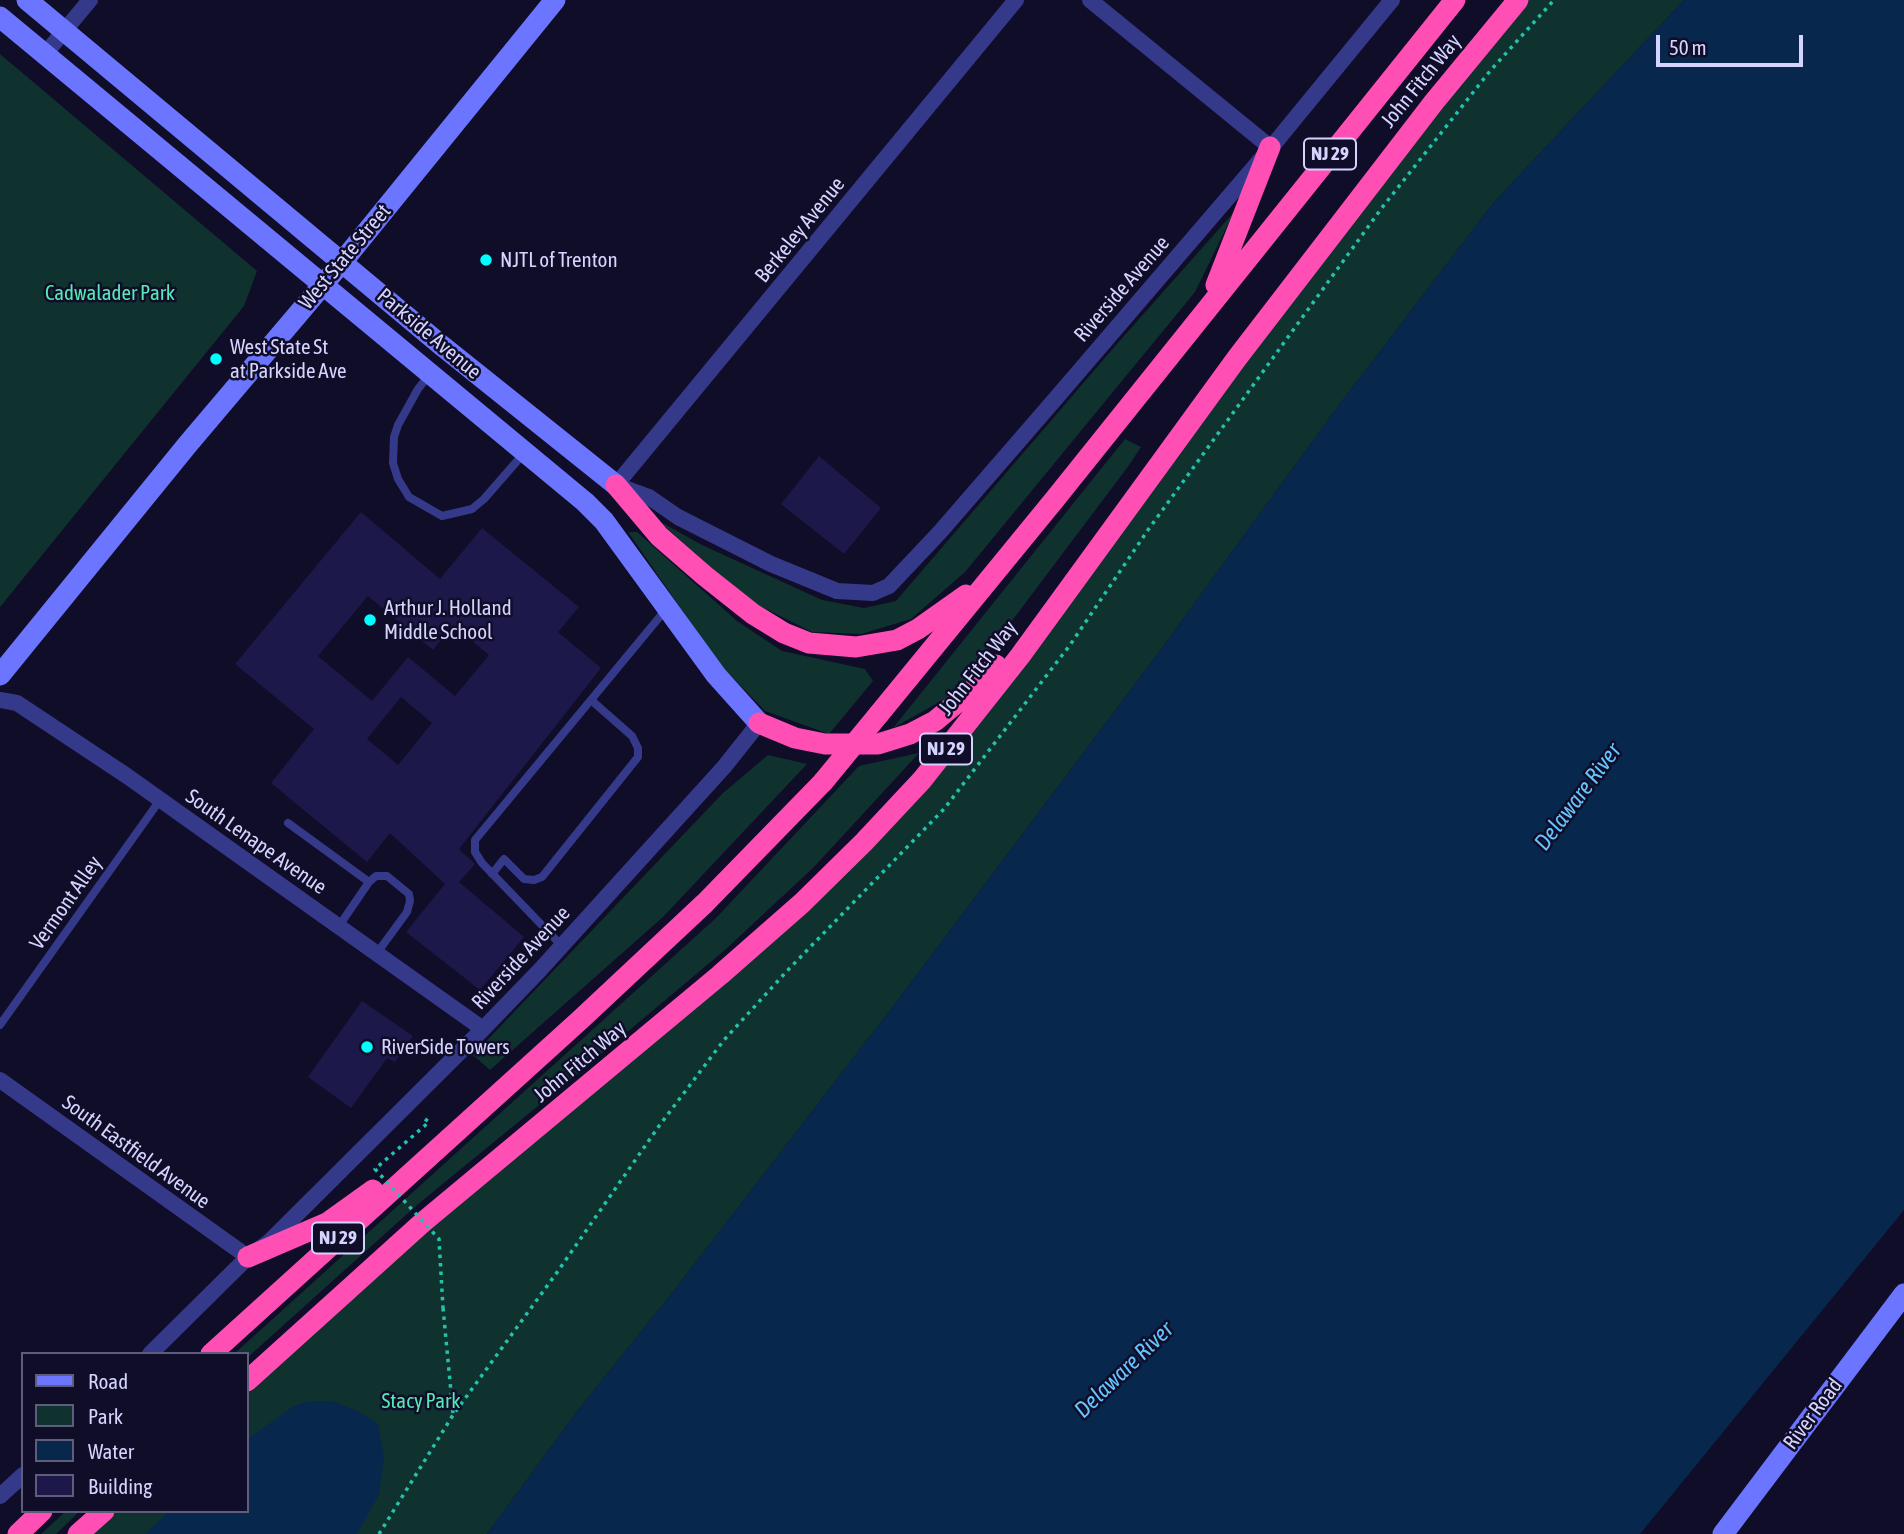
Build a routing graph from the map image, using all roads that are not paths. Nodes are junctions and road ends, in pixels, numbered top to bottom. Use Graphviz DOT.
graph roads {
  1 [pos="27,0"];
  2 [pos="90,0"];
  3 [pos="555,0"];
  4 [pos="1016,0"];
  5 [pos="1090,0"];
  6 [pos="1392,0"];
  7 [pos="1455,0"];
  8 [pos="1518,0"];
  9 [pos="0,17"];
  10 [pos="64,31"];
  11 [pos="45,54"];
  12 [pos="1270,147"];
  13 [pos="343,261"];
  14 [pos="323,285"];
  15 [pos="1206,309"];
  16 [pos="430,374"];
  17 [pos="525,451"];
  18 [pos="616,485"];
  19 [pos="1117,524"];
  20 [pos="990,577"];
  21 [pos="873,593"];
  22 [pos="667,608"];
  23 [pos="0,675"];
  24 [pos="0,700"];
  25 [pos="591,700"];
  26 [pos="759,723"];
  27 [pos="160,800"];
  28 [pos="288,822"];
  29 [pos="492,874"];
  30 [pos="369,882"];
  31 [pos="339,926"];
  32 [pos="562,946"];
  33 [pos="377,953"];
  34 [pos="0,1025"];
  35 [pos="483,1029"];
  36 [pos="0,1080"];
  37 [pos="465,1123"];
  38 [pos="248,1256"];
  39 [pos="1904,1294"];
  40 [pos="152,1352"];
  41 [pos="213,1352"];
  42 [pos="248,1380"];
  43 [pos="13,1477"];
  44 [pos="0,1496"];
  45 [pos="40,1513"];
  46 [pos="102,1513"];
  47 [pos="18,1534"];
  48 [pos="78,1534"];
  49 [pos="1723,1534"];
  1 -- 10 [label="main road, Parkside Avenue"];
  2 -- 10 [label="street"];
  3 -- 13 [label="main road, West State Street"];
  4 -- 18 [label="street, Berkeley Avenue"];
  5 -- 12 [label="street"];
  6 -- 12 [label="street, Riverside Avenue"];
  7 -- 15 [label="highway, John Fitch Way / NJ 29"];
  8 -- 19 [label="highway, John Fitch Way / NJ 29"];
  9 -- 11 [label="main road, Parkside Avenue"];
  10 -- 11 [label="street"];
  10 -- 13 [label="main road, Parkside Avenue"];
  11 -- 14 [label="main road, Parkside Avenue"];
  12 -- 15 [label="highway"];
  12 -- 21 [label="street, Riverside Avenue"];
  13 -- 14 [label="main road, West State Street"];
  13 -- 18 [label="main road, Parkside Avenue"];
  14 -- 16 [label="main road, Parkside Avenue"];
  14 -- 23 [label="main road, West State Street"];
  15 -- 20 [label="highway, John Fitch Way / NJ 29"];
  16 -- 17 [label="main road, Parkside Avenue"];
  16 -- 17 [label="lane"];
  17 -- 22 [label="main road, Parkside Avenue"];
  18 -- 20 [label="highway"];
  18 -- 21 [label="street, Parkside Avenue"];
  19 -- 26 [label="highway"];
  19 -- 42 [label="highway, John Fitch Way / NJ 29"];
  20 -- 37 [label="highway, John Fitch Way / NJ 29, bridge"];
  22 -- 25 [label="lane"];
  22 -- 26 [label="main road, Parkside Avenue"];
  24 -- 27 [label="street, South Lenape Avenue"];
  25 -- 29 [label="lane"];
  25 -- 29 [label="lane"];
  26 -- 32 [label="street, Riverside Avenue"];
  27 -- 31 [label="street, South Lenape Avenue"];
  27 -- 34 [label="lane, Vermont Alley"];
  28 -- 30 [label="lane"];
  29 -- 32 [label="lane"];
  30 -- 31 [label="lane"];
  30 -- 33 [label="lane"];
  31 -- 33 [label="street, South Lenape Avenue"];
  32 -- 35 [label="street, Riverside Avenue"];
  33 -- 35 [label="street, South Lenape Avenue"];
  35 -- 38 [label="street, Riverside Avenue"];
  36 -- 38 [label="street, South Eastfield Avenue"];
  37 -- 38 [label="highway"];
  37 -- 41 [label="highway, John Fitch Way / NJ 29"];
  38 -- 40 [label="street, Riverside Avenue"];
  39 -- 49 [label="main road, River Road"];
  43 -- 44 [label="street"];
  45 -- 47 [label="highway"];
  46 -- 48 [label="highway"];
}
